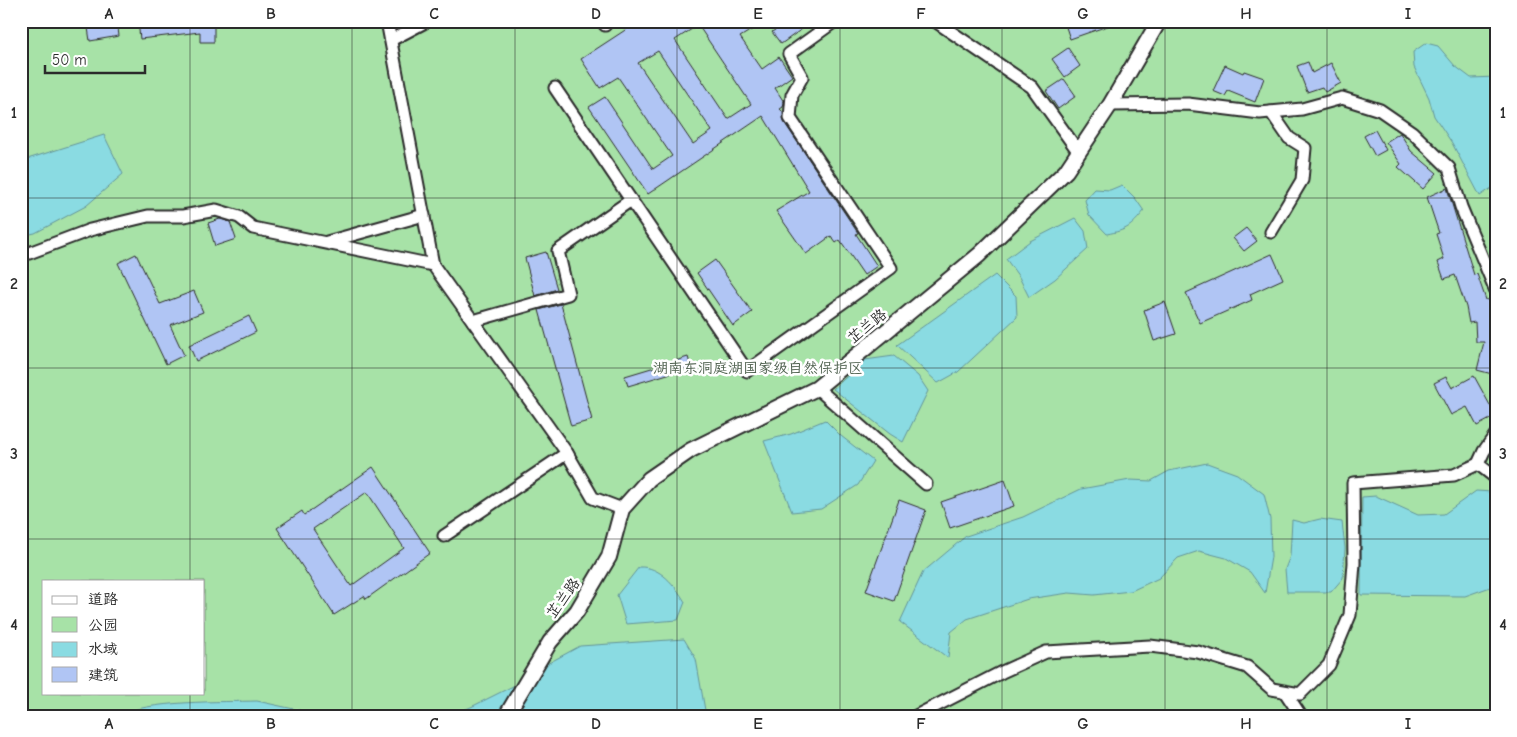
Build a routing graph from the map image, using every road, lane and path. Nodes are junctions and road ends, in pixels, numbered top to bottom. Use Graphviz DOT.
graph roads {
  1 [pos="387,21"];
  2 [pos="427,21"];
  3 [pos="834,21"];
  4 [pos="935,21"];
  5 [pos="1154,23"];
  6 [pos="391,40"];
  7 [pos="555,88"];
  8 [pos="1110,105"];
  9 [pos="1272,112"];
  10 [pos="1078,151"];
  11 [pos="631,200"];
  12 [pos="424,216"];
  13 [pos="1271,232"];
  14 [pos="324,243"];
  15 [pos="21,256"];
  16 [pos="433,265"];
  17 [pos="1496,291"];
  18 [pos="473,321"];
  19 [pos="817,388"];
  20 [pos="1496,434"];
  21 [pos="567,453"];
  22 [pos="1478,464"];
  23 [pos="1496,478"];
  24 [pos="926,484"];
  25 [pos="622,509"];
  26 [pos="444,536"];
  27 [pos="1285,692"];
  28 [pos="506,716"];
  29 [pos="916,716"];
  30 [pos="1301,716"];
  1 -- 6 [label="street"];
  2 -- 6 [label="street"];
  3 -- 11 [label="street"];
  4 -- 10 [label="street"];
  5 -- 8 [label="street, 芷兰路"];
  6 -- 12 [label="street"];
  7 -- 11 [label="street"];
  8 -- 9 [label="street"];
  8 -- 10 [label="street, 芷兰路"];
  9 -- 13 [label="street"];
  9 -- 17 [label="street"];
  10 -- 19 [label="street, 芷兰路"];
  11 -- 18 [label="street"];
  12 -- 14 [label="street"];
  12 -- 16 [label="street"];
  14 -- 15 [label="street"];
  14 -- 16 [label="street"];
  16 -- 18 [label="street"];
  18 -- 21 [label="street"];
  19 -- 24 [label="street"];
  19 -- 25 [label="street, 芷兰路"];
  20 -- 22 [label="street"];
  21 -- 25 [label="street"];
  21 -- 26 [label="street"];
  22 -- 23 [label="street"];
  22 -- 27 [label="street"];
  25 -- 28 [label="street, 芷兰路"];
  27 -- 29 [label="street"];
  27 -- 30 [label="street"];
}
